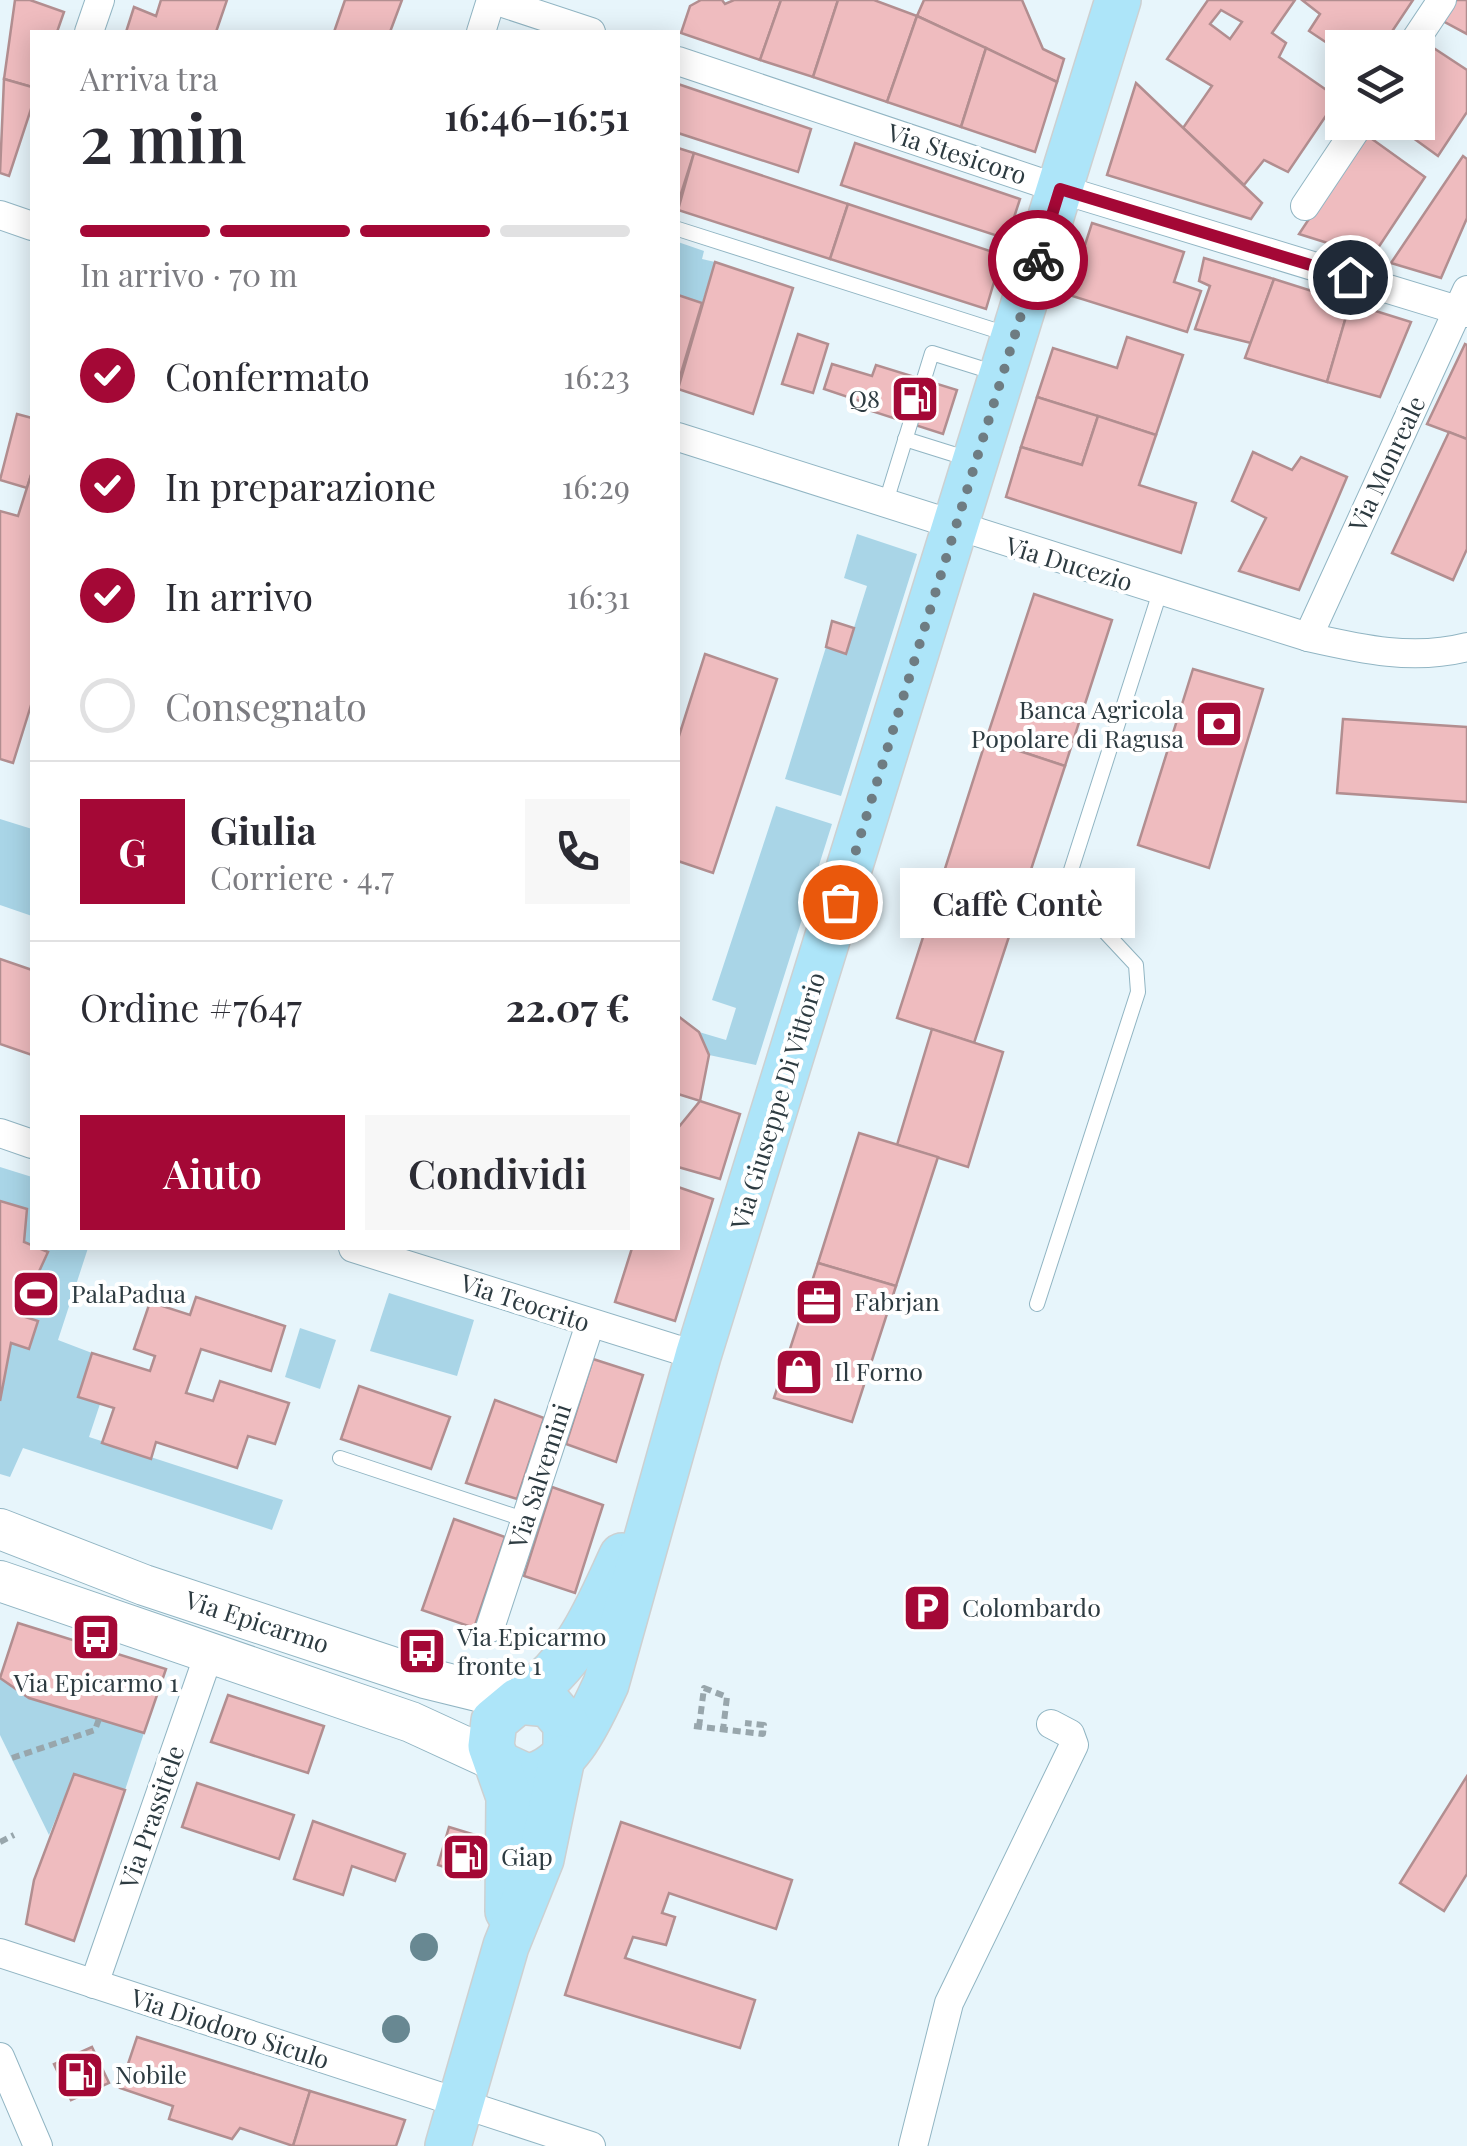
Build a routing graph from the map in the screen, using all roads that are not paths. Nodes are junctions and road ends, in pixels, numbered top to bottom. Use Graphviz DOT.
graph roads {
  1 [pos="100,0"];
  2 [pos="492,0"];
  3 [pos="1118,0"];
  4 [pos="1442,0"];
  5 [pos="91,30"];
  6 [pos="481,30"];
  7 [pos="586,30"];
  8 [pos="1422,30"];
  9 [pos="680,62"];
  10 [pos="1348,140"];
  11 [pos="1060,189"];
  12 [pos="1305,206"];
  13 [pos="680,230"];
  14 [pos="1464,304"];
  15 [pos="1008,355"];
  16 [pos="680,438"];
  17 [pos="906,440"];
  18 [pos="976,461"];
  19 [pos="885,506"];
  20 [pos="955,528"];
  21 [pos="1160,592"];
  22 [pos="1308,637"];
  23 [pos="1467,648"];
  24 [pos="0,1133"];
  25 [pos="30,1143"];
  26 [pos="359,1250"];
  27 [pos="1038,1304"];
  28 [pos="590,1324"];
  29 [pos="698,1356"];
  30 [pos="668,1457"];
  31 [pos="340,1458"];
  32 [pos="526,1520"];
  33 [pos="0,1529"];
  34 [pos="0,1581"];
  35 [pos="490,1628"];
  36 [pos="210,1651"];
  37 [pos="520,1700"];
  38 [pos="1051,1724"];
  39 [pos="564,1755"];
  40 [pos="500,1764"];
  41 [pos="506,1946"];
  42 [pos="0,1952"];
  43 [pos="94,1984"];
  44 [pos="0,2057"];
  45 [pos="453,2125"];
  46 [pos="38,2146"];
  47 [pos="591,2146"];
  48 [pos="913,2146"];
  1 -- 5 [label="street"];
  2 -- 6 [label="street"];
  2 -- 7 [label="street"];
  3 -- 11 [label="main road, Via Giuseppe Di Vittorio"];
  4 -- 8 [label="street"];
  9 -- 11 [label="street, Via Stesicoro"];
  10 -- 12 [label="street"];
  11 -- 14 [label="street, Via Stesicoro"];
  11 -- 15 [label="main road, Via Giuseppe Di Vittorio"];
  13 -- 15 [label="lane"];
  14 -- 22 [label="street, Via Monreale"];
  15 -- 17 [label="lane"];
  15 -- 18 [label="main road, Via Giuseppe Di Vittorio"];
  16 -- 19 [label="street, Via Ducezio"];
  17 -- 18 [label="lane"];
  17 -- 19 [label="lane"];
  18 -- 20 [label="main road, Via Giuseppe Di Vittorio"];
  19 -- 20 [label="street, Via Ducezio"];
  20 -- 21 [label="street, Via Ducezio"];
  20 -- 29 [label="main road, Via Giuseppe Di Vittorio"];
  21 -- 22 [label="street, Via Ducezio"];
  21 -- 27 [label="lane"];
  22 -- 23 [label="street, Via Ducezio"];
  24 -- 25 [label="street"];
  26 -- 28 [label="street, Via Teocrito"];
  28 -- 29 [label="street, Via Teocrito"];
  28 -- 32 [label="street, Via Salvemini"];
  29 -- 30 [label="main road, Via Giuseppe Di Vittorio"];
  30 -- 37 [label="main road"];
  30 -- 39 [label="main road"];
  31 -- 32 [label="lane"];
  32 -- 35 [label="street, Via Salvemini"];
  33 -- 37 [label="main road, Via Epicarmo"];
  34 -- 36 [label="main road, Via Epicarmo"];
  36 -- 40 [label="main road, Via Epicarmo"];
  36 -- 43 [label="street, Via Prassitele"];
  37 -- 39 [label="main road"];
  37 -- 40 [label="main road"];
  38 -- 48 [label="street"];
  39 -- 40 [label="main road"];
  39 -- 41 [label="main road"];
  40 -- 41 [label="main road"];
  41 -- 45 [label="main road"];
  42 -- 43 [label="street, Via Diodoro Siculo"];
  43 -- 45 [label="street, Via Diodoro Siculo"];
  44 -- 46 [label="street"];
  45 -- 47 [label="street, Via Diodoro Siculo"];
}
